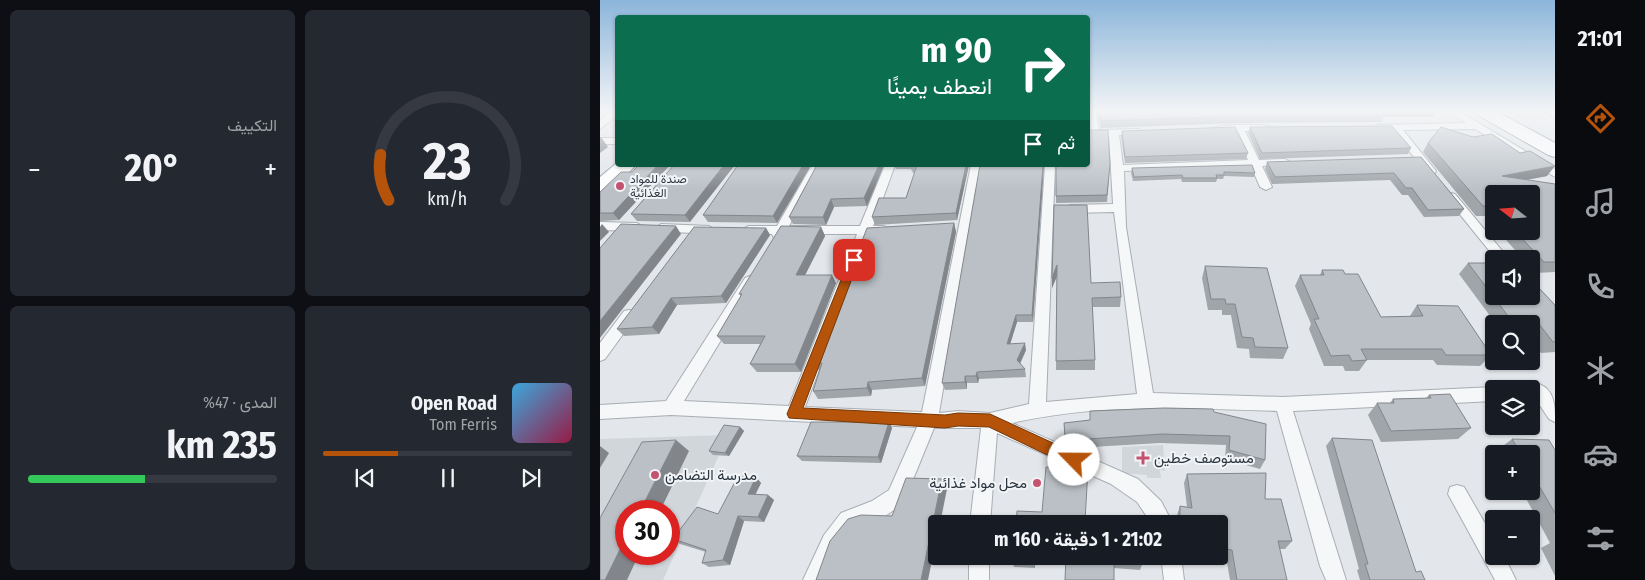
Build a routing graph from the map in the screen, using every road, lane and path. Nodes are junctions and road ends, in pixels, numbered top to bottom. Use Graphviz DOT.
graph roads {
  1 [pos="1114,137"];
  2 [pos="1243,137"];
  3 [pos="1402,137"];
  4 [pos="1505,137"];
  5 [pos="1523,137"];
  6 [pos="600,141"];
  7 [pos="615,141"];
  8 [pos="1555,151"];
  9 [pos="615,162"];
  10 [pos="1255,162"];
  11 [pos="1294,162"];
  12 [pos="624,167"];
  13 [pos="816,167"];
  14 [pos="889,167"];
  15 [pos="975,167"];
  16 [pos="1050,167"];
  17 [pos="1118,168"];
  18 [pos="1555,174"];
  19 [pos="600,175"];
  20 [pos="1266,187"];
  21 [pos="600,188"];
  22 [pos="1118,208"];
  23 [pos="1047,209"];
  24 [pos="634,213"];
  25 [pos="704,215"];
  26 [pos="600,226"];
  27 [pos="622,227"];
  28 [pos="782,229"];
  29 [pos="693,230"];
  30 [pos="895,230"];
  31 [pos="865,231"];
  32 [pos="611,239"];
  33 [pos="682,246"];
  34 [pos="772,246"];
  35 [pos="1496,250"];
  36 [pos="757,270"];
  37 [pos="635,308"];
  38 [pos="600,355"];
  39 [pos="1542,392"];
  40 [pos="1485,394"];
  41 [pos="1146,400"];
  42 [pos="1283,404"];
  43 [pos="671,408"];
  44 [pos="1037,410"];
  45 [pos="600,412"];
  46 [pos="794,414"];
  47 [pos="1555,414"];
  48 [pos="929,420"];
  49 [pos="990,421"];
  50 [pos="1457,494"];
  51 [pos="981,515"];
  52 [pos="1158,515"];
  53 [pos="979,565"];
  54 [pos="1172,565"];
  55 [pos="813,580"];
  56 [pos="978,580"];
  57 [pos="1174,580"];
  58 [pos="1336,580"];
  59 [pos="1506,580"];
  1 -- 17 [label="street"];
  2 -- 10 [label="street"];
  3 -- 35 [label="street"];
  4 -- 18 [label="street"];
  5 -- 8 [label="highway"];
  6 -- 7 [label="street"];
  9 -- 19 [label="highway"];
  10 -- 11 [label="street"];
  10 -- 17 [label="street"];
  10 -- 20 [label="street"];
  12 -- 21 [label="highway"];
  13 -- 28 [label="street"];
  14 -- 31 [label="street"];
  15 -- 48 [label="street"];
  16 -- 23 [label="street"];
  17 -- 22 [label="street"];
  22 -- 23 [label="street"];
  22 -- 41 [label="street"];
  23 -- 44 [label="street"];
  24 -- 27 [label="street"];
  25 -- 29 [label="street"];
  26 -- 27 [label="street"];
  27 -- 29 [label="street"];
  27 -- 32 [label="street"];
  28 -- 29 [label="street"];
  28 -- 31 [label="street"];
  28 -- 34 [label="street"];
  29 -- 33 [label="street"];
  30 -- 31 [label="street"];
  31 -- 46 [label="street"];
  36 -- 43 [label="street"];
  37 -- 38 [label="street"];
  39 -- 47 [label="street"];
  40 -- 42 [label="street"];
  41 -- 42 [label="street"];
  41 -- 44 [label="street"];
  42 -- 58 [label="street"];
  43 -- 45 [label="street"];
  43 -- 46 [label="street"];
  44 -- 49 [label="street"];
  46 -- 48 [label="street"];
  48 -- 49 [label="street"];
  48 -- 55 [label="street"];
  49 -- 51 [label="street"];
  49 -- 52 [label="street"];
  50 -- 59 [label="street"];
  53 -- 56 [label="street"];
  54 -- 57 [label="street"];
}
